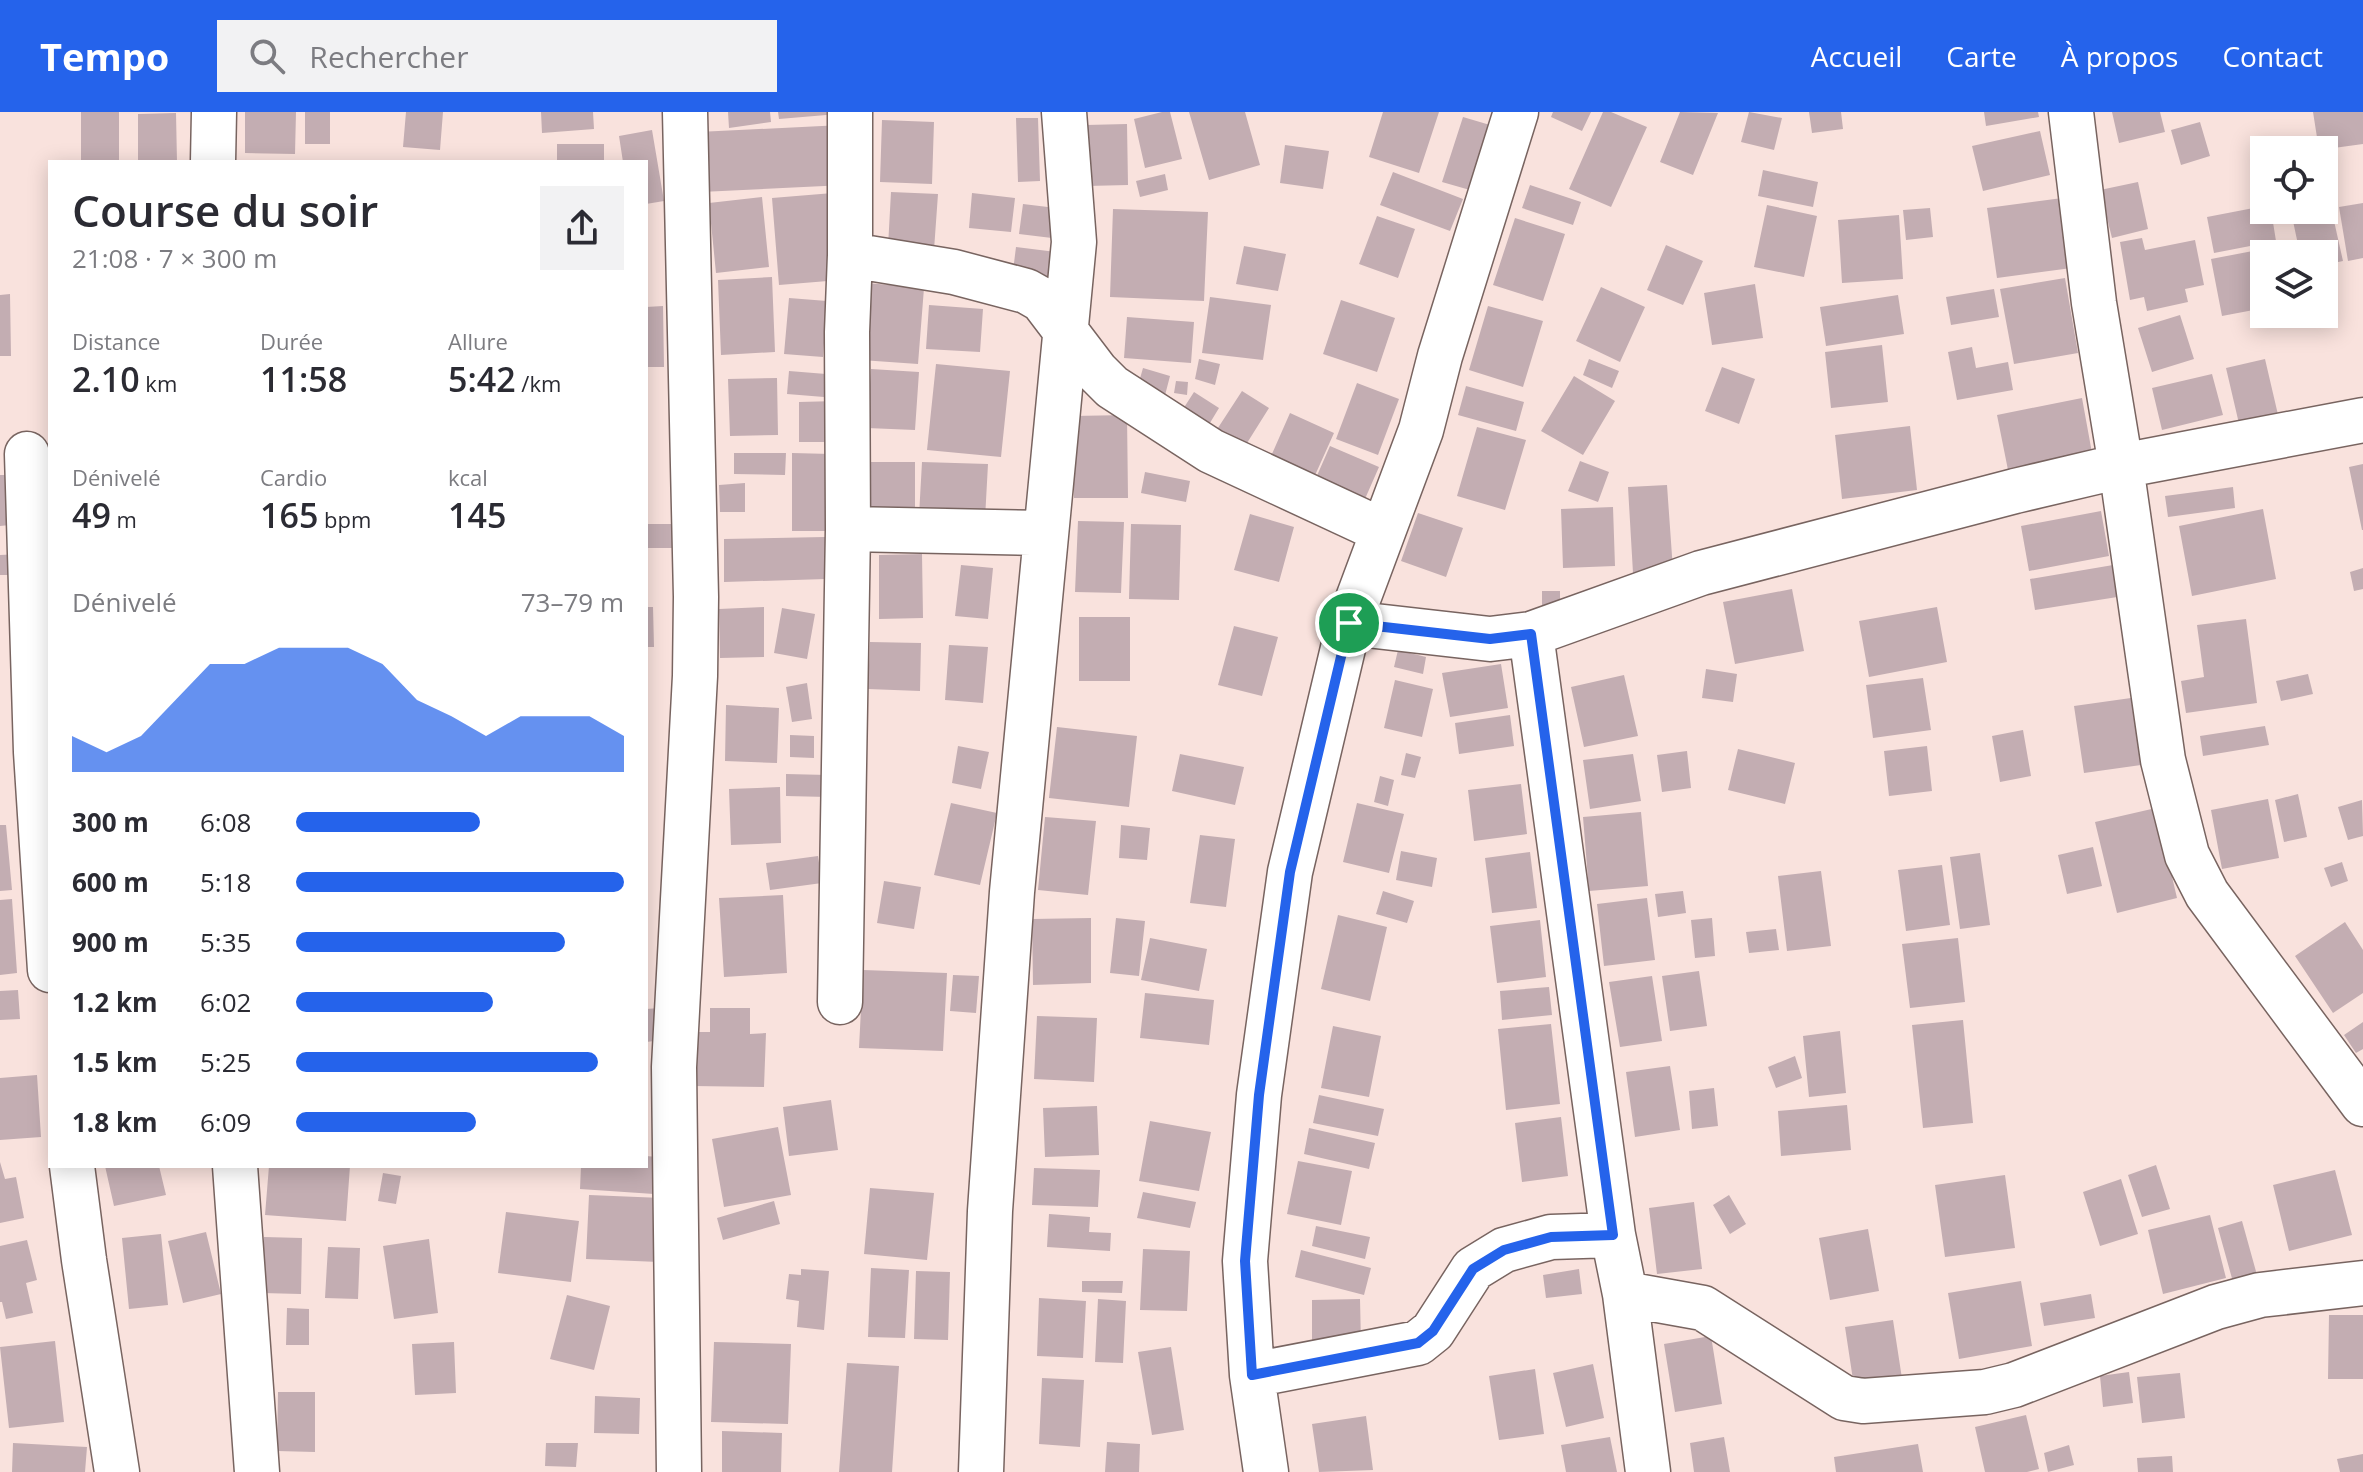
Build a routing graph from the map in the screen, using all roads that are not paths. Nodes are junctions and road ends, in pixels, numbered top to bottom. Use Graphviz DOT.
graph roads {
  1 [pos="214,112"];
  2 [pos="685,112"];
  3 [pos="850,112"];
  4 [pos="1064,112"];
  5 [pos="1516,112"];
  6 [pos="2071,112"];
  7 [pos="213,160"];
  8 [pos="850,255"];
  9 [pos="1064,328"];
  10 [pos="2363,420"];
  11 [pos="26,455"];
  12 [pos="2121,466"];
  13 [pos="848,529"];
  14 [pos="1383,531"];
  15 [pos="1046,533"];
  16 [pos="1349,623"];
  17 [pos="1531,634"];
  18 [pos="48,939"];
  19 [pos="840,1002"];
  20 [pos="2363,1104"];
  21 [pos="72,1168"];
  22 [pos="235,1168"];
  23 [pos="1613,1235"];
  24 [pos="2363,1283"];
  25 [pos="1625,1294"];
  26 [pos="1252,1375"];
  27 [pos="117,1472"];
  28 [pos="255,1472"];
  29 [pos="679,1472"];
  30 [pos="981,1472"];
  31 [pos="1266,1472"];
  32 [pos="1648,1472"];
  1 -- 7 [label="street"];
  2 -- 29 [label="street"];
  3 -- 8 [label="street"];
  4 -- 9 [label="street"];
  5 -- 14 [label="street"];
  6 -- 12 [label="street"];
  8 -- 9 [label="street"];
  8 -- 13 [label="street"];
  9 -- 14 [label="street"];
  9 -- 15 [label="street"];
  10 -- 12 [label="street"];
  11 -- 18 [label="street"];
  12 -- 17 [label="street"];
  12 -- 20 [label="street"];
  13 -- 15 [label="street"];
  13 -- 19 [label="street"];
  14 -- 16 [label="street"];
  15 -- 30 [label="street"];
  16 -- 17 [label="street"];
  16 -- 26 [label="street"];
  17 -- 23 [label="street"];
  21 -- 27 [label="street"];
  22 -- 28 [label="street"];
  23 -- 25 [label="street"];
  23 -- 26 [label="street"];
  24 -- 25 [label="street"];
  25 -- 32 [label="street"];
  26 -- 31 [label="street"];
}
